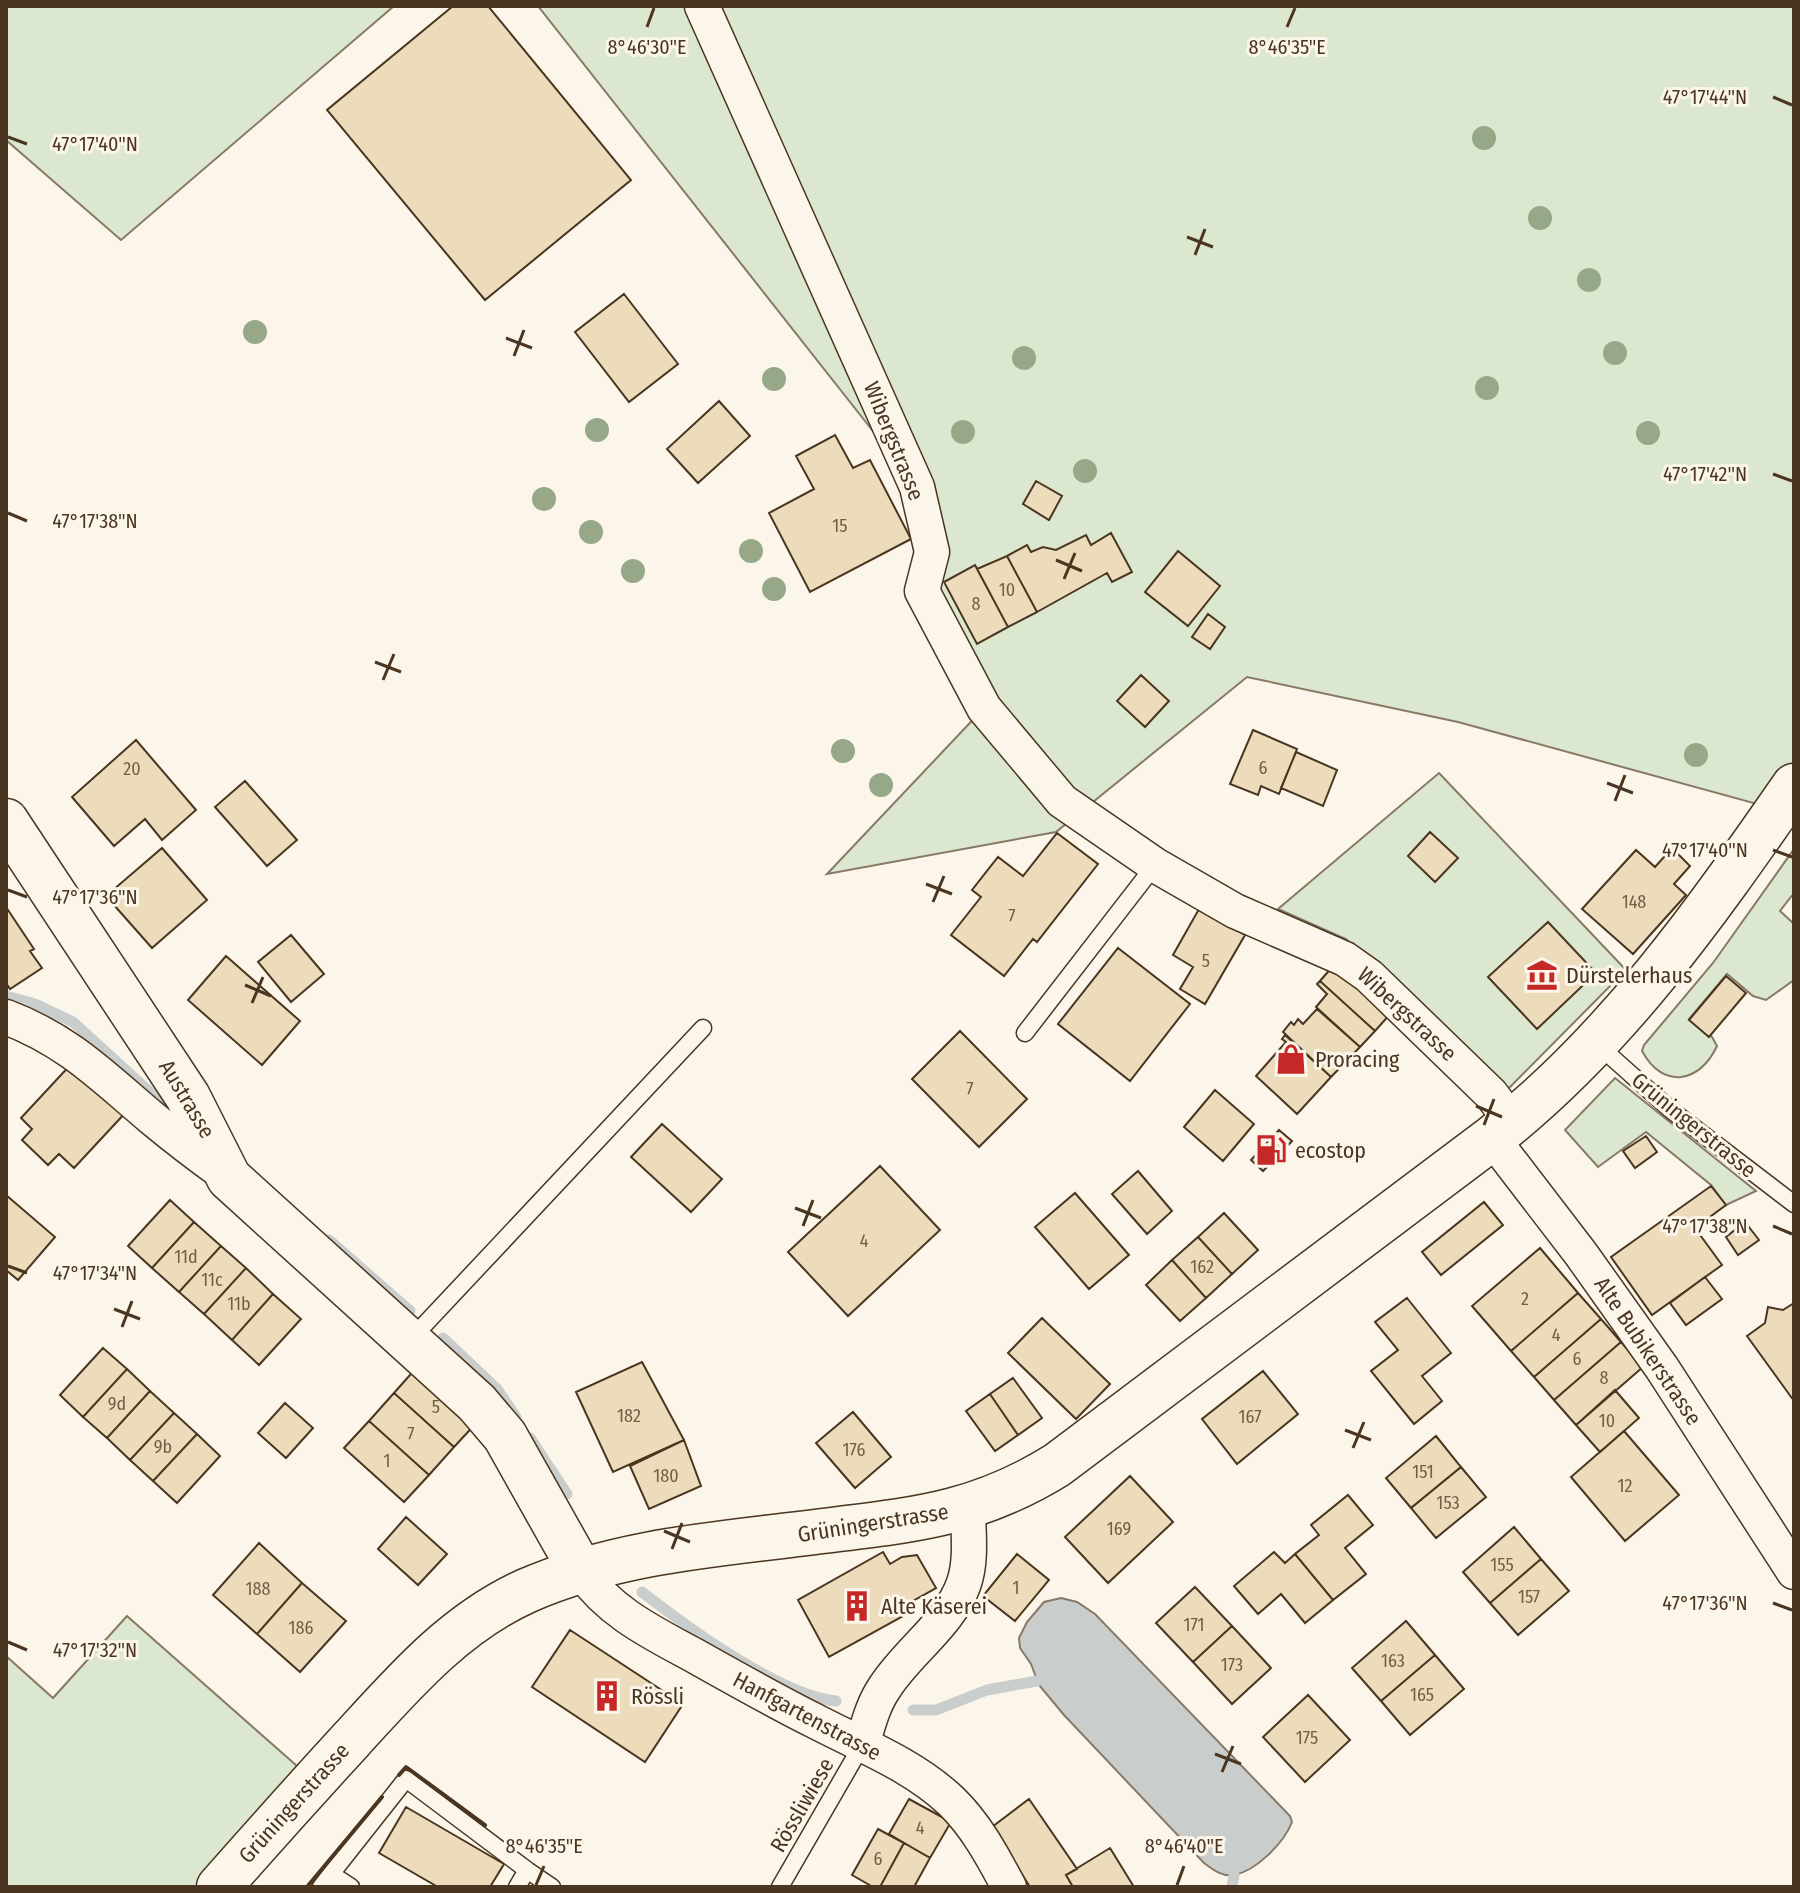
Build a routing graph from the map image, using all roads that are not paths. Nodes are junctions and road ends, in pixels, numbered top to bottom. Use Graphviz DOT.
graph roads {
  1 [pos="702,6"];
  2 [pos="1794,786"];
  3 [pos="6,821"];
  4 [pos="1155,865"];
  5 [pos="6,1017"];
  6 [pos="703,1028"];
  7 [pos="1025,1033"];
  8 [pos="1596,1044"];
  9 [pos="1502,1130"];
  10 [pos="229,1178"];
  11 [pos="1794,1204"];
  12 [pos="409,1341"];
  13 [pos="968,1508"];
  14 [pos="581,1571"];
  15 [pos="1794,1572"];
  16 [pos="862,1745"];
  17 [pos="527,1870"];
  18 [pos="326,1880"];
  19 [pos="219,1887"];
  20 [pos="351,1887"];
  21 [pos="517,1887"];
  22 [pos="552,1887"];
  23 [pos="780,1887"];
  24 [pos="1009,1887"];
  1 -- 4 [label="street, Wibergstrasse"];
  2 -- 8 [label="street, Grüningerstrasse"];
  3 -- 10 [label="street, Austrasse"];
  4 -- 7 [label="lane"];
  4 -- 9 [label="street, Wibergstrasse"];
  5 -- 10 [label="street"];
  6 -- 12 [label="lane"];
  8 -- 9 [label="street, Grüningerstrasse"];
  8 -- 11 [label="lane, Grüningerstrasse"];
  9 -- 13 [label="street, Grüningerstrasse"];
  9 -- 15 [label="street, Alte Bubikerstrasse"];
  10 -- 12 [label="street, Austrasse"];
  12 -- 14 [label="street, Austrasse"];
  13 -- 14 [label="street, Grüningerstrasse"];
  13 -- 16 [label="street"];
  14 -- 16 [label="street, Hanfgartenstrasse"];
  14 -- 19 [label="street, Grüningerstrasse"];
  16 -- 23 [label="lane, Rössliwiese"];
  16 -- 24 [label="street, Hanfgartenstrasse"];
  17 -- 18 [label="lane"];
  17 -- 21 [label="lane"];
  17 -- 22 [label="lane"];
  18 -- 20 [label="lane"];
}
